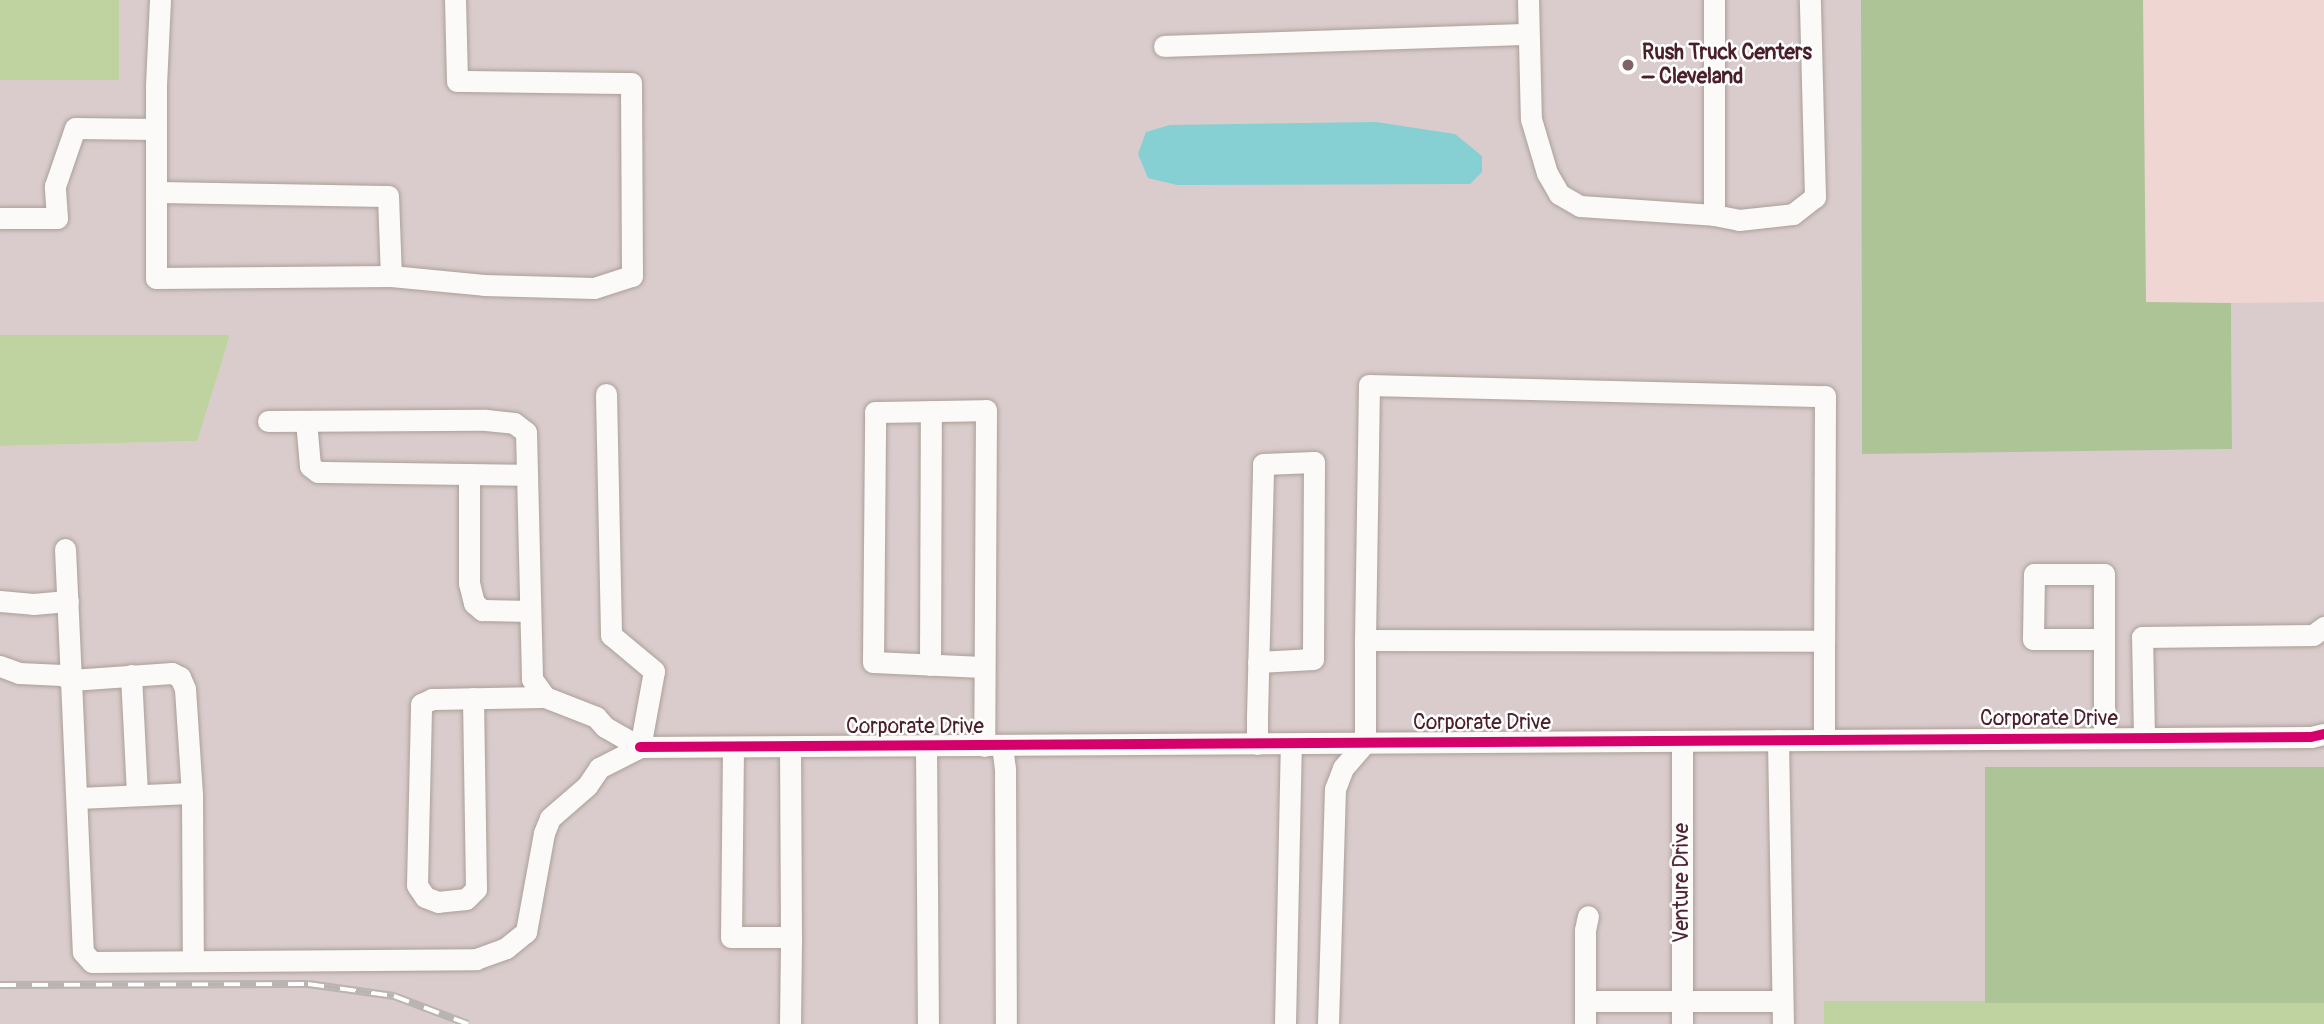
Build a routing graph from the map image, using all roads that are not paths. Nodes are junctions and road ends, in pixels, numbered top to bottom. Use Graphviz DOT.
graph roads {
  1 [pos="160,0"];
  2 [pos="455,0"];
  3 [pos="1528,0"];
  4 [pos="1714,0"];
  5 [pos="1810,0"];
  6 [pos="1528,34"];
  7 [pos="1164,46"];
  8 [pos="156,129"];
  9 [pos="156,192"];
  10 [pos="1714,215"];
  11 [pos="0,218"];
  12 [pos="391,276"];
  13 [pos="606,394"];
  14 [pos="931,411"];
  15 [pos="268,421"];
  16 [pos="306,421"];
  17 [pos="469,474"];
  18 [pos="527,475"];
  19 [pos="65,549"];
  20 [pos="0,601"];
  21 [pos="68,601"];
  22 [pos="530,611"];
  23 [pos="2324,626"];
  24 [pos="2104,639"];
  25 [pos="1365,640"];
  26 [pos="1824,641"];
  27 [pos="1258,662"];
  28 [pos="930,665"];
  29 [pos="0,666"];
  30 [pos="983,667"];
  31 [pos="131,675"];
  32 [pos="71,680"];
  33 [pos="545,697"];
  34 [pos="474,698"];
  35 [pos="2324,733"];
  36 [pos="2104,737"];
  37 [pos="2144,737"];
  38 [pos="1779,740"];
  39 [pos="1824,740"];
  40 [pos="1682,741"];
  41 [pos="1364,743"];
  42 [pos="1257,744"];
  43 [pos="1291,744"];
  44 [pos="926,745"];
  45 [pos="993,746"];
  46 [pos="640,747"];
  47 [pos="733,747"];
  48 [pos="790,747"];
  49 [pos="191,793"];
  50 [pos="137,795"];
  51 [pos="76,798"];
  52 [pos="1588,916"];
  53 [pos="791,937"];
  54 [pos="193,961"];
  55 [pos="1682,1000"];
  56 [pos="1585,1001"];
  57 [pos="1782,1001"];
  58 [pos="790,1024"];
  59 [pos="928,1024"];
  60 [pos="1006,1024"];
  61 [pos="1285,1024"];
  62 [pos="1328,1024"];
  63 [pos="1585,1024"];
  64 [pos="1682,1024"];
  65 [pos="1783,1024"];
  1 -- 8 [label="street"];
  2 -- 12 [label="street"];
  3 -- 6 [label="street"];
  4 -- 10 [label="street"];
  5 -- 10 [label="street"];
  6 -- 7 [label="street"];
  6 -- 10 [label="street"];
  8 -- 9 [label="street"];
  8 -- 11 [label="street"];
  9 -- 12 [label="street"];
  9 -- 12 [label="street"];
  13 -- 46 [label="street"];
  14 -- 28 [label="street"];
  14 -- 28 [label="street"];
  14 -- 30 [label="street"];
  15 -- 16 [label="street"];
  16 -- 17 [label="street"];
  16 -- 18 [label="street"];
  17 -- 18 [label="street"];
  17 -- 22 [label="street"];
  18 -- 22 [label="street"];
  19 -- 21 [label="street"];
  20 -- 21 [label="street"];
  21 -- 32 [label="street"];
  22 -- 33 [label="street"];
  23 -- 37 [label="street"];
  24 -- 24 [label="street"];
  24 -- 36 [label="street"];
  25 -- 26 [label="street"];
  25 -- 26 [label="street"];
  25 -- 41 [label="street"];
  26 -- 39 [label="street"];
  27 -- 27 [label="street"];
  27 -- 42 [label="street"];
  28 -- 30 [label="street"];
  29 -- 32 [label="street"];
  30 -- 45 [label="street"];
  31 -- 32 [label="street"];
  31 -- 49 [label="street"];
  31 -- 50 [label="street"];
  32 -- 51 [label="street"];
  33 -- 34 [label="street"];
  33 -- 46 [label="street"];
  34 -- 34 [label="street"];
  35 -- 37 [label="street, Corporate Drive"];
  36 -- 37 [label="street, Corporate Drive"];
  36 -- 39 [label="street, Corporate Drive"];
  38 -- 39 [label="street, Corporate Drive"];
  38 -- 40 [label="street, Corporate Drive"];
  38 -- 57 [label="street"];
  40 -- 41 [label="street, Corporate Drive"];
  40 -- 55 [label="street, Venture Drive"];
  41 -- 43 [label="street, Corporate Drive"];
  41 -- 62 [label="street"];
  42 -- 43 [label="street, Corporate Drive"];
  42 -- 45 [label="street, Corporate Drive"];
  43 -- 61 [label="street"];
  44 -- 45 [label="street, Corporate Drive"];
  44 -- 48 [label="street, Corporate Drive"];
  44 -- 59 [label="street"];
  45 -- 60 [label="street"];
  46 -- 47 [label="street, Corporate Drive"];
  46 -- 54 [label="street"];
  47 -- 48 [label="street, Corporate Drive"];
  47 -- 53 [label="street"];
  48 -- 53 [label="street"];
  49 -- 50 [label="street"];
  49 -- 54 [label="street"];
  50 -- 51 [label="street"];
  51 -- 54 [label="street"];
  52 -- 56 [label="street"];
  53 -- 58 [label="street"];
  55 -- 56 [label="street"];
  55 -- 57 [label="street"];
  55 -- 64 [label="street, Venture Drive"];
  56 -- 63 [label="street"];
  57 -- 65 [label="street"];
}
